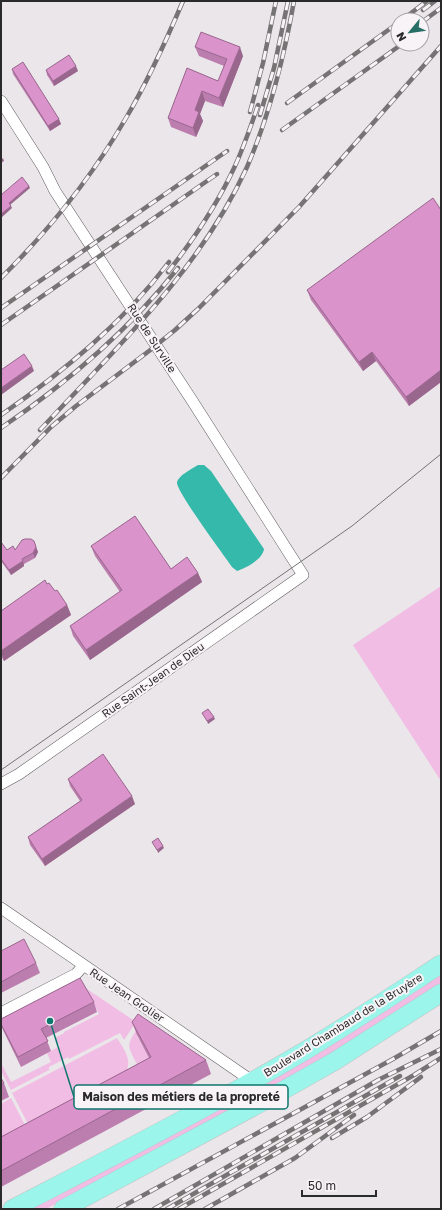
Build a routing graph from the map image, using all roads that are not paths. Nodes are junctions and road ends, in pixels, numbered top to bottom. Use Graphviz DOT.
graph roads {
  1 [pos="1,100"];
  2 [pos="303,575"];
  3 [pos="1,784"];
  4 [pos="1,908"];
  5 [pos="441,964"];
  6 [pos="83,966"];
  7 [pos="441,993"];
  8 [pos="1,1013"];
  9 [pos="252,1081"];
  10 [pos="12,1209"];
  11 [pos="63,1209"];
  1 -- 2 [label="street, Rue de Surville"];
  2 -- 3 [label="street, Rue Saint-Jean de Dieu"];
  4 -- 6 [label="street, Rue Jean Grolier"];
  5 -- 9 [label="main road, Boulevard Chambaud de la Bruyère"];
  6 -- 8 [label="street"];
  6 -- 9 [label="street, Rue Jean Grolier"];
  7 -- 11 [label="main road"];
  9 -- 10 [label="main road, Boulevard Chambaud de la Bruyère"];
}
